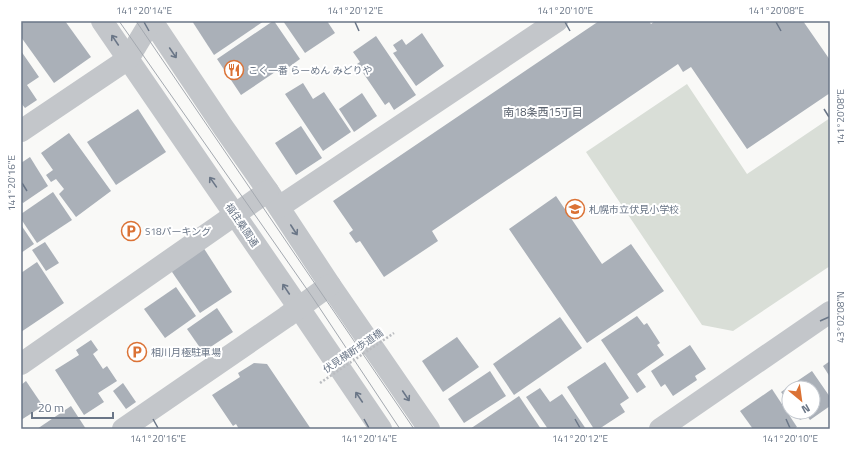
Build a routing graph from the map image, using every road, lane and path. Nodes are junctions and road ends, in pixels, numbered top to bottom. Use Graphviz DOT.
graph roads {
  1 [pos="102,21"];
  2 [pos="151,21"];
  3 [pos="558,21"];
  4 [pos="128,59"];
  5 [pos="21,131"];
  6 [pos="274,198"];
  7 [pos="235,214"];
  8 [pos="330,285"];
  9 [pos="299,308"];
  10 [pos="830,312"];
  11 [pos="394,333"];
  12 [pos="21,364"];
  13 [pos="320,383"];
  14 [pos="123,429"];
  15 [pos="381,429"];
  16 [pos="429,429"];
  17 [pos="660,429"];
  4 -- 1 [label="street, 福住桑園通, one-way"];
  2 -- 4 [label="street"];
  2 -- 6 [label="street, one-way"];
  3 -- 6 [label="street"];
  4 -- 5 [label="street"];
  7 -- 4 [label="street, 福住桑園通, one-way"];
  6 -- 7 [label="street"];
  6 -- 8 [label="street, one-way"];
  9 -- 7 [label="street, 福住桑園通, one-way"];
  7 -- 12 [label="street"];
  8 -- 9 [label="street"];
  8 -- 16 [label="street, one-way"];
  9 -- 14 [label="street"];
  15 -- 9 [label="street, 福住桑園通, one-way"];
  10 -- 17 [label="street"];
  11 -- 13 [label="path, 伏見横断歩道橋, bridge"];
}
